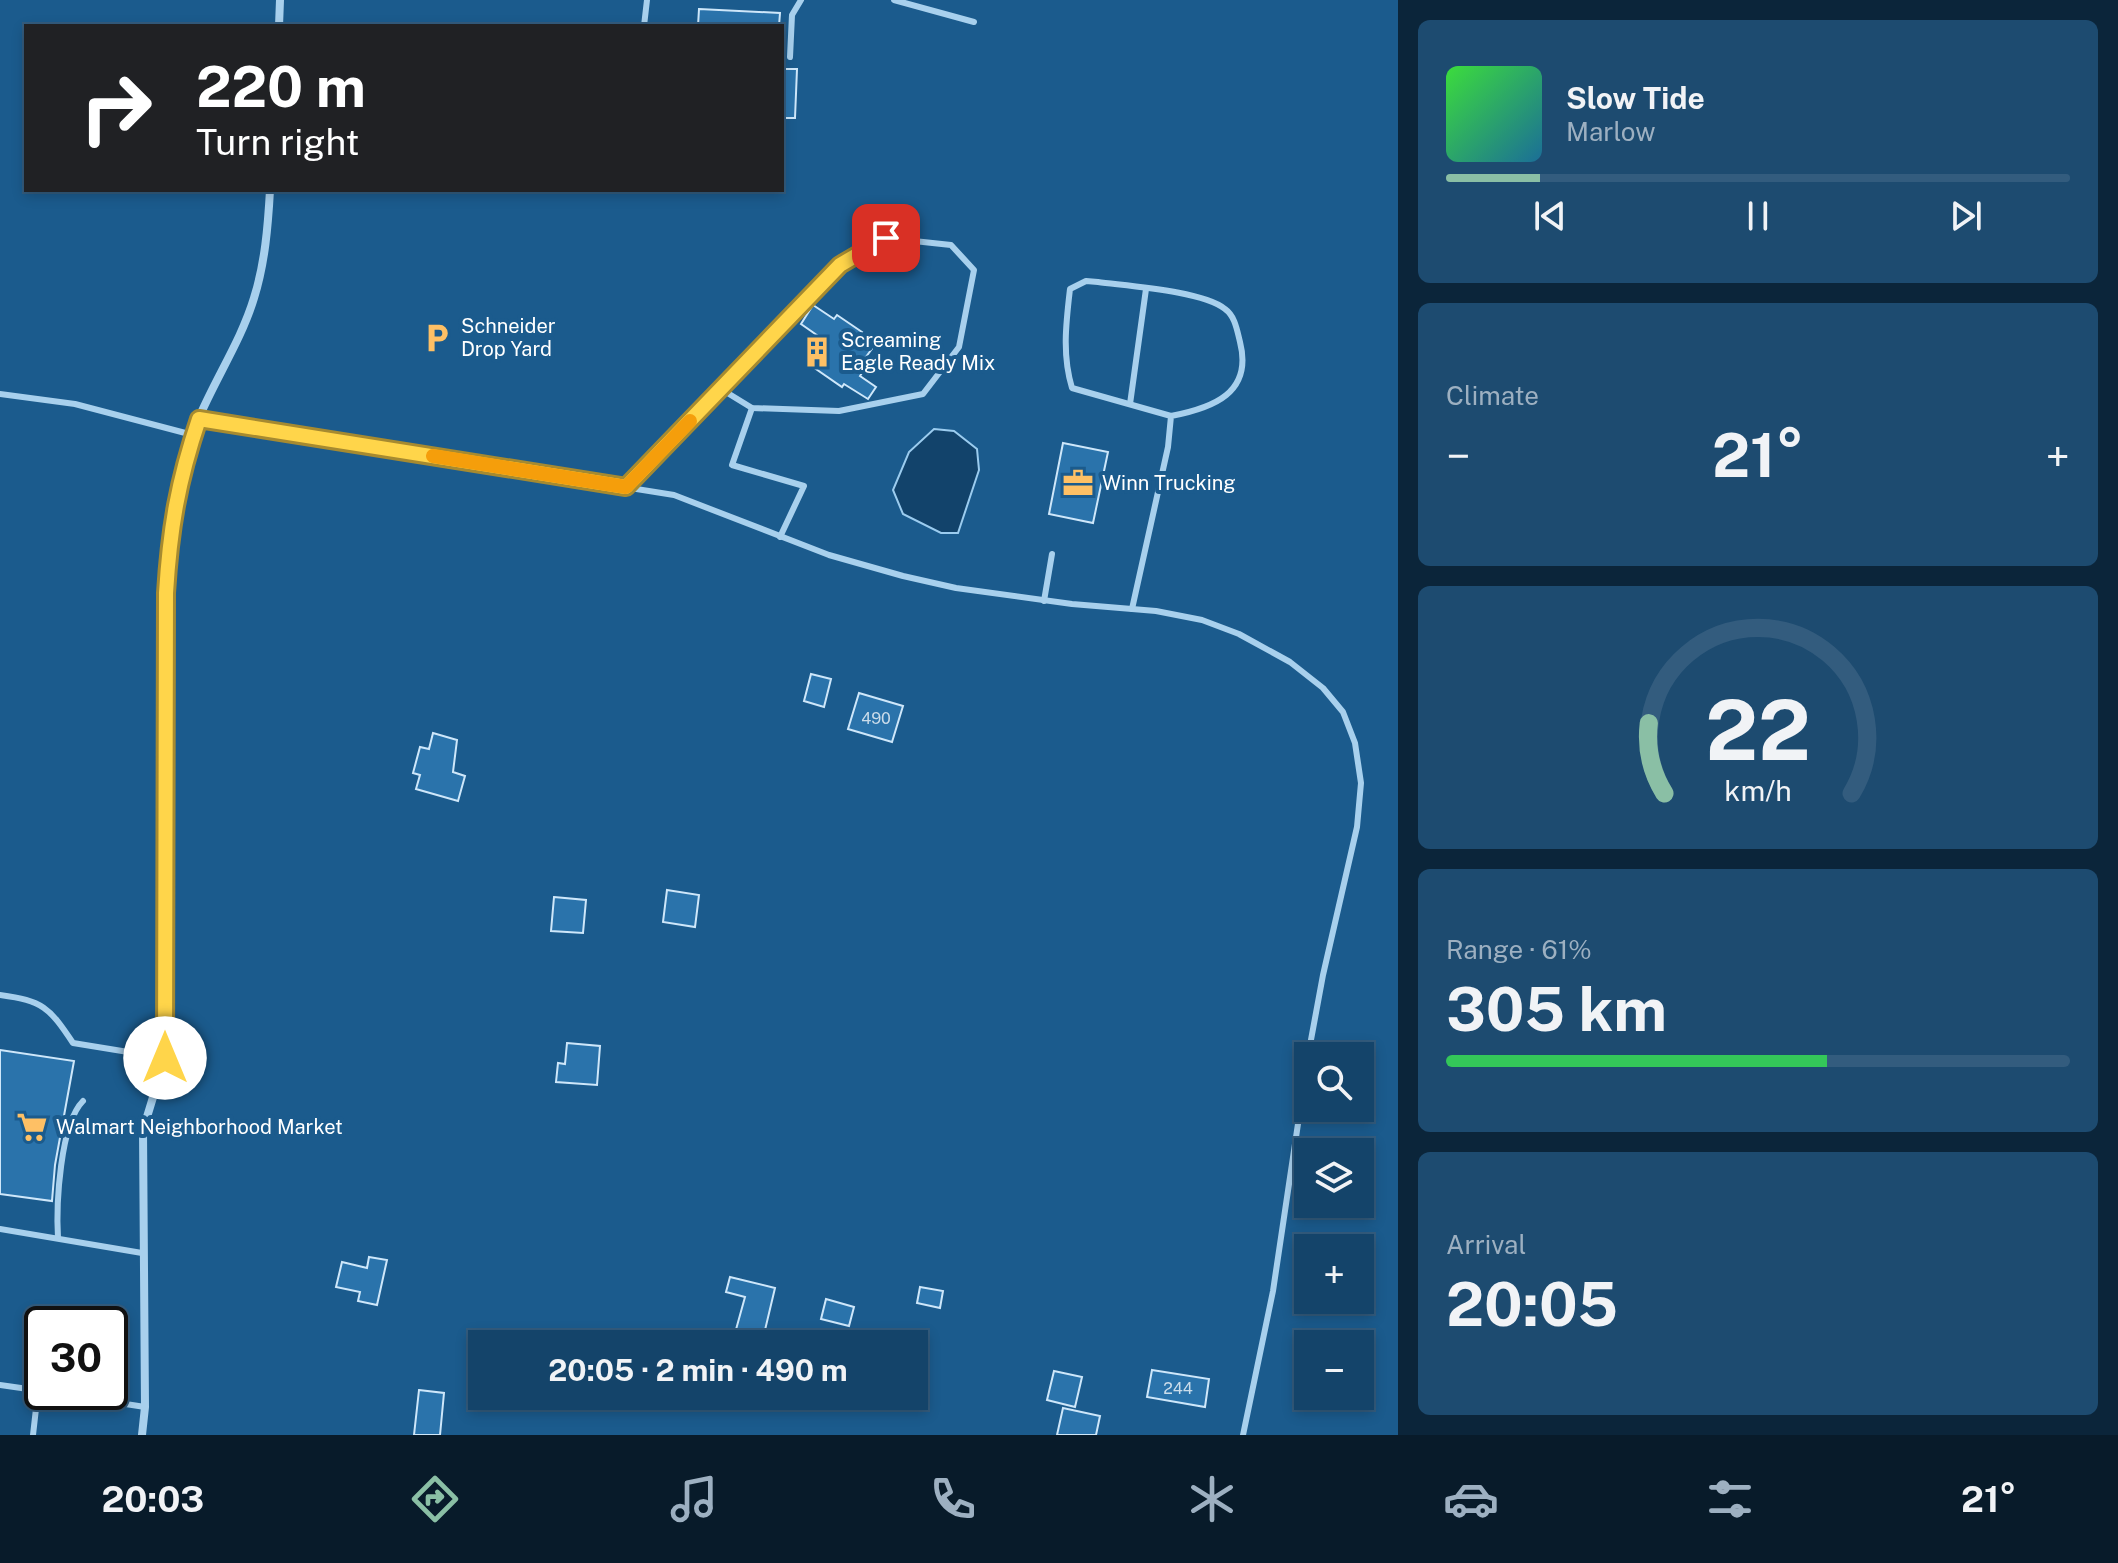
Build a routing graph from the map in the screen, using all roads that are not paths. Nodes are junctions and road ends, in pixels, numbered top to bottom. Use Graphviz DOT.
graph roads {
  1 [pos="280,0"];
  2 [pos="647,0"];
  3 [pos="801,0"];
  4 [pos="894,0"];
  5 [pos="974,22"];
  6 [pos="279,24"];
  7 [pos="644,24"];
  8 [pos="790,57"];
  9 [pos="270,192"];
  10 [pos="1146,289"];
  11 [pos="721,389"];
  12 [pos="0,394"];
  13 [pos="1130,404"];
  14 [pos="752,408"];
  15 [pos="1171,416"];
  16 [pos="199,419"];
  17 [pos="193,435"];
  18 [pos="626,487"];
  19 [pos="780,537"];
  20 [pos="1052,554"];
  21 [pos="1044,601"];
  22 [pos="1132,609"];
  23 [pos="0,995"];
  24 [pos="1311,1042"];
  25 [pos="165,1058"];
  26 [pos="83,1101"];
  27 [pos="1298,1122"];
  28 [pos="0,1229"];
  29 [pos="58,1238"];
  30 [pos="142,1253"];
  31 [pos="0,1385"];
  32 [pos="24,1389"];
  33 [pos="128,1404"];
  34 [pos="145,1407"];
  35 [pos="37,1410"];
  36 [pos="33,1435"];
  37 [pos="142,1435"];
  38 [pos="1243,1435"];
  1 -- 6 [label="street"];
  2 -- 7 [label="lane"];
  3 -- 8 [label="lane"];
  4 -- 5 [label="lane"];
  9 -- 16 [label="street"];
  10 -- 13 [label="lane"];
  10 -- 13 [label="lane"];
  10 -- 15 [label="lane"];
  11 -- 14 [label="lane"];
  11 -- 14 [label="lane"];
  11 -- 18 [label="lane"];
  12 -- 17 [label="lane"];
  13 -- 15 [label="lane"];
  14 -- 19 [label="lane"];
  15 -- 22 [label="lane"];
  16 -- 17 [label="street"];
  16 -- 18 [label="lane"];
  17 -- 25 [label="street"];
  18 -- 19 [label="lane"];
  19 -- 21 [label="lane"];
  20 -- 21 [label="lane"];
  21 -- 22 [label="lane"];
  22 -- 24 [label="lane"];
  23 -- 25 [label="lane"];
  25 -- 30 [label="street"];
  26 -- 29 [label="lane"];
  27 -- 38 [label="lane"];
  28 -- 29 [label="lane"];
  29 -- 30 [label="lane"];
  30 -- 34 [label="street"];
  31 -- 32 [label="lane"];
  33 -- 34 [label="lane"];
  34 -- 37 [label="street"];
  35 -- 36 [label="lane"];
}
